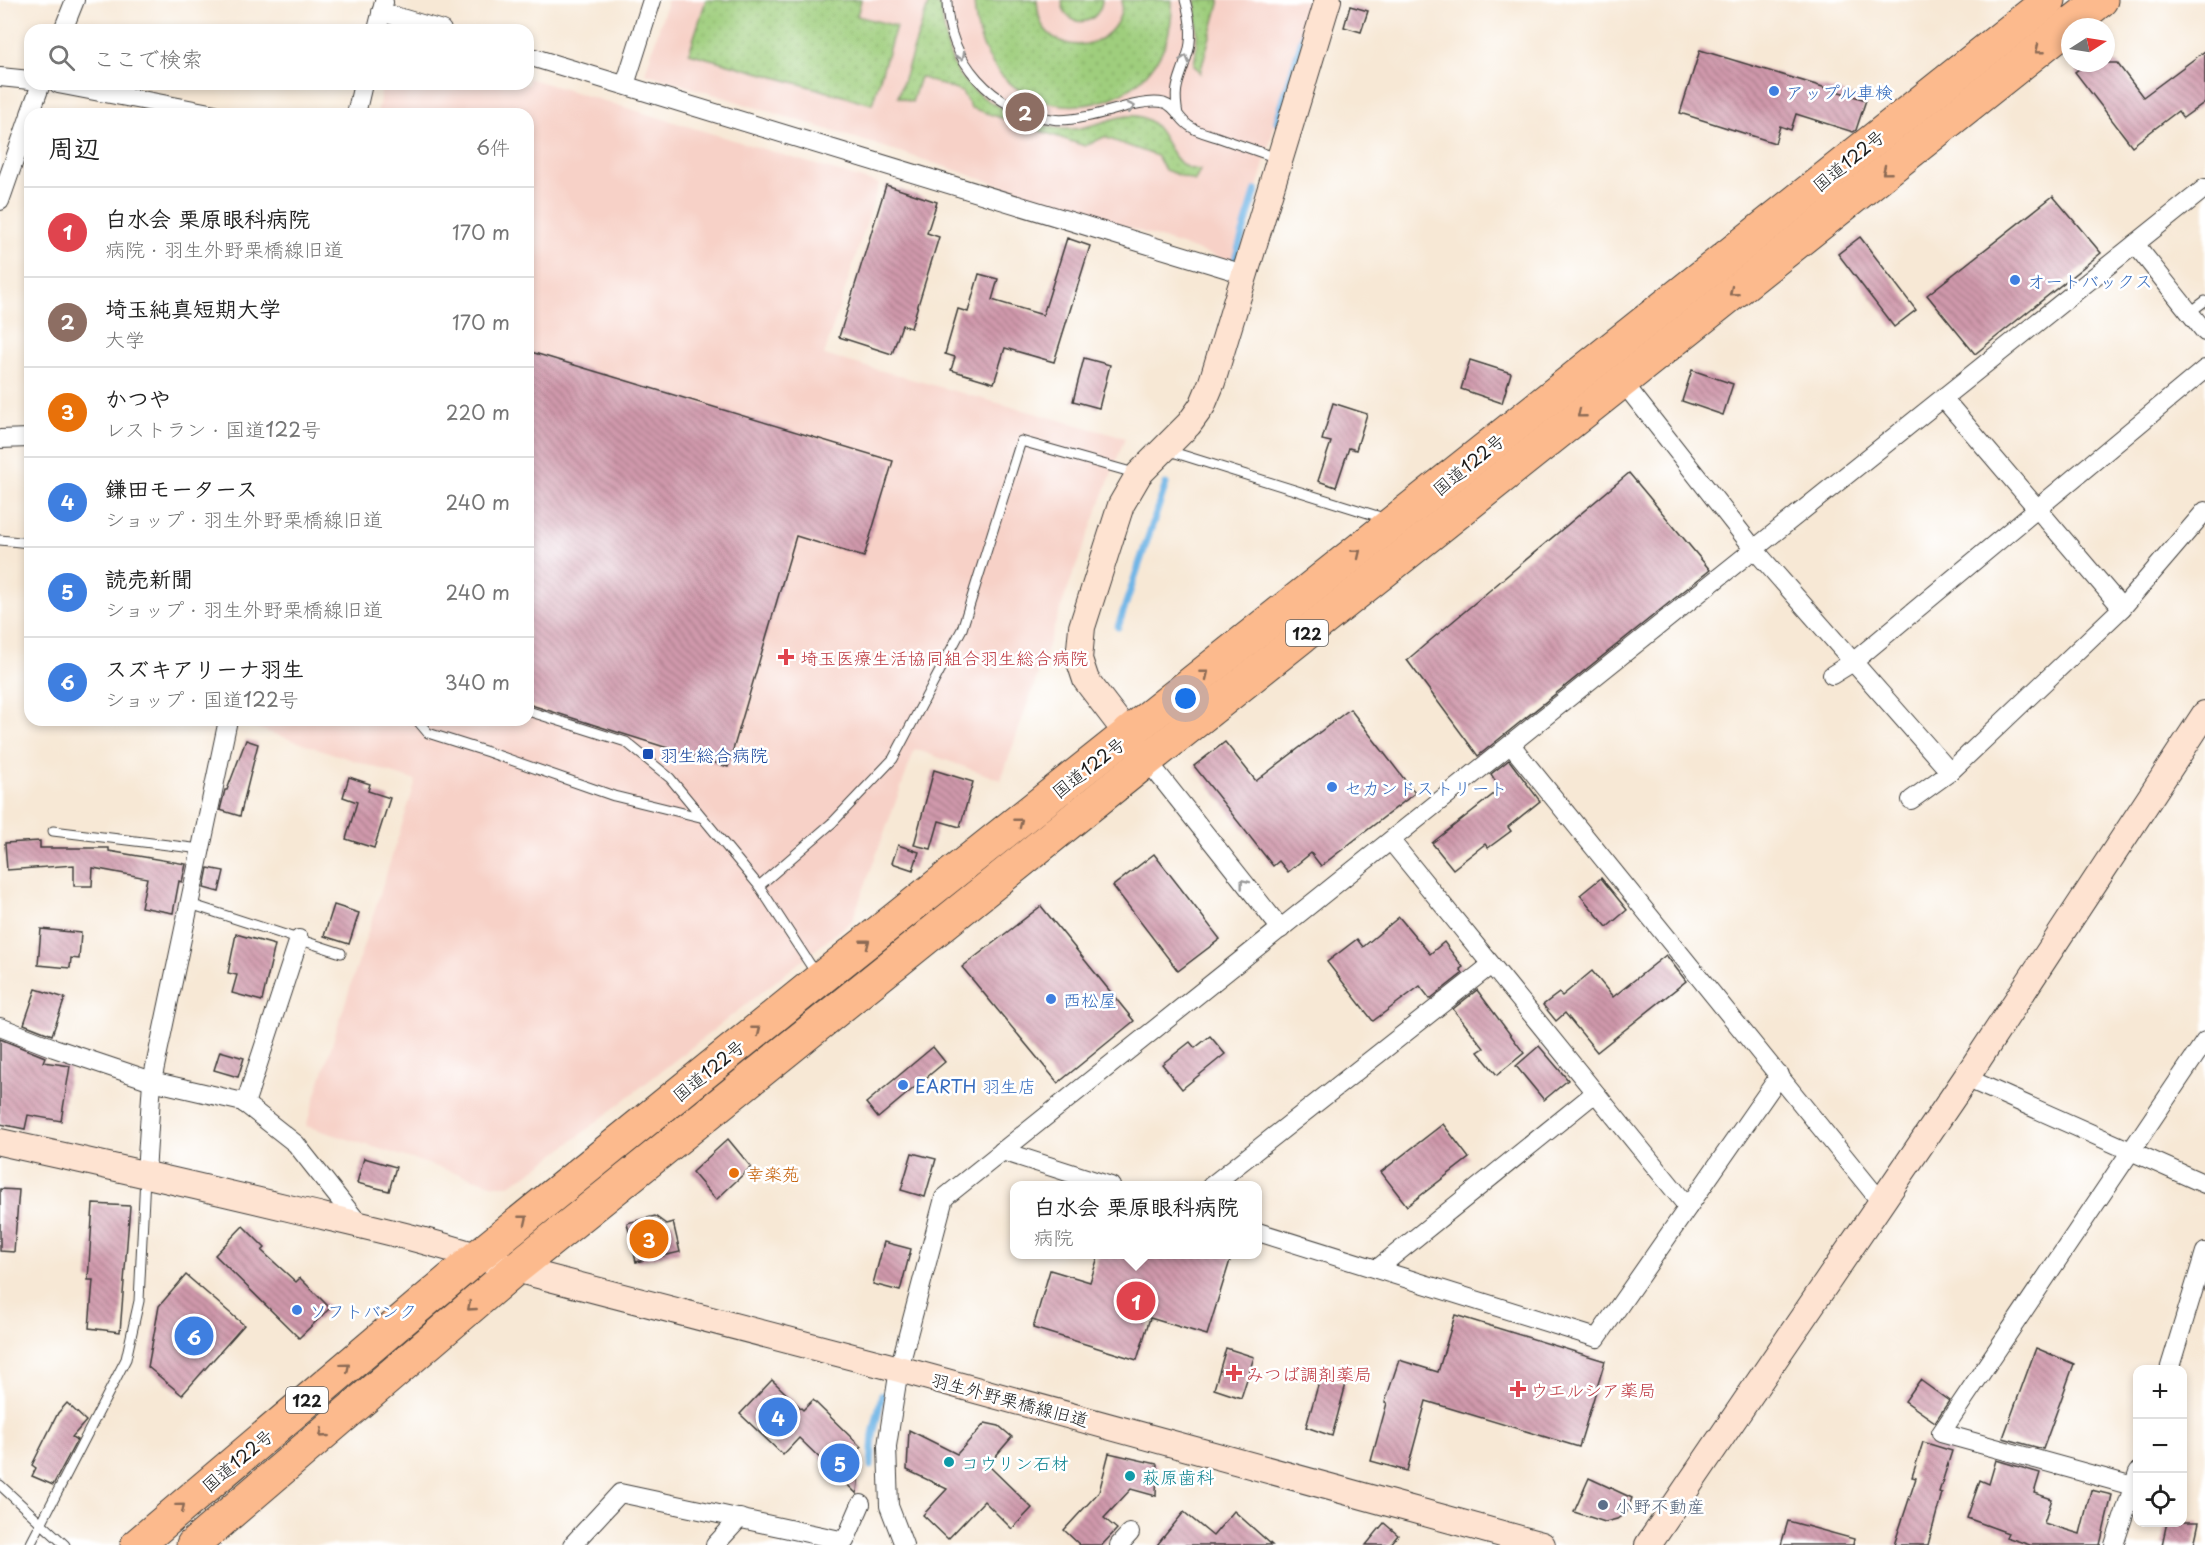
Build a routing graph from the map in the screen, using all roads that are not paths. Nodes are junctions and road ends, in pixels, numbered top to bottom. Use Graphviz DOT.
graph roads {
  1 [pos="75,0"];
  2 [pos="652,0"];
  3 [pos="947,0"];
  4 [pos="1185,0"];
  5 [pos="1328,0"];
  6 [pos="2049,0"];
  7 [pos="2101,0"];
  8 [pos="383,6"];
  9 [pos="65,24"];
  10 [pos="378,24"];
  11 [pos="427,24"];
  12 [pos="534,58"];
  13 [pos="0,76"];
  14 [pos="24,79"];
  15 [pos="626,85"];
  16 [pos="39,90"];
  17 [pos="89,90"];
  18 [pos="362,90"];
  19 [pos="32,108"];
  20 [pos="184,108"];
  21 [pos="357,108"];
  22 [pos="1178,115"];
  23 [pos="24,132"];
  24 [pos="1279,159"];
  25 [pos="2205,188"];
  26 [pos="0,201"];
  27 [pos="2135,244"];
  28 [pos="1244,274"];
  29 [pos="2205,301"];
  30 [pos="2189,313"];
  31 [pos="2205,332"];
  32 [pos="2205,369"];
  33 [pos="1622,381"];
  34 [pos="1943,398"];
  35 [pos="24,438"];
  36 [pos="0,439"];
  37 [pos="1164,450"];
  38 [pos="1139,474"];
  39 [pos="2038,509"];
  40 [pos="2205,511"];
  41 [pos="1395,522"];
  42 [pos="0,540"];
  43 [pos="24,542"];
  44 [pos="1754,549"];
  45 [pos="2122,608"];
  46 [pos="1853,662"];
  47 [pos="1832,675"];
  48 [pos="534,713"];
  49 [pos="2205,714"];
  50 [pos="227,726"];
  51 [pos="422,726"];
  52 [pos="1511,745"];
  53 [pos="1138,748"];
  54 [pos="1950,772"];
  55 [pos="1911,800"];
  56 [pos="700,817"];
  57 [pos="53,831"];
  58 [pos="1390,841"];
  59 [pos="201,849"];
  60 [pos="759,886"];
  61 [pos="189,904"];
  62 [pos="1281,929"];
  63 [pos="299,939"];
  64 [pos="340,953"];
  65 [pos="1491,964"];
  66 [pos="820,979"];
  67 [pos="0,1027"];
  68 [pos="2205,1041"];
  69 [pos="1780,1075"];
  70 [pos="1966,1078"];
  71 [pos="152,1081"];
  72 [pos="1595,1093"];
  73 [pos="245,1104"];
  74 [pos="0,1142"];
  75 [pos="2132,1150"];
  76 [pos="1002,1152"];
  77 [pos="146,1173"];
  78 [pos="1098,1181"];
  79 [pos="1216,1181"];
  80 [pos="2205,1184"];
  81 [pos="1881,1202"];
  82 [pos="1688,1207"];
  83 [pos="360,1225"];
  84 [pos="1262,1234"];
  85 [pos="2205,1252"];
  86 [pos="478,1256"];
  87 [pos="515,1269"];
  88 [pos="1377,1269"];
  89 [pos="2171,1365"];
  90 [pos="899,1369"];
  91 [pos="2133,1479"];
  92 [pos="0,1485"];
  93 [pos="2133,1485"];
  94 [pos="861,1504"];
  95 [pos="740,1518"];
  96 [pos="41,1523"];
  97 [pos="850,1543"];
  98 [pos="30,1545"];
  99 [pos="65,1545"];
  100 [pos="137,1545"];
  101 [pos="193,1545"];
  102 [pos="572,1545"];
  103 [pos="715,1545"];
  104 [pos="904,1545"];
  105 [pos="1542,1545"];
  106 [pos="1647,1545"];
  107 [pos="2114,1545"];
  1 -- 9 [label="street"];
  2 -- 15 [label="street"];
  3 -- 22 [label="lane, one-way"];
  22 -- 4 [label="lane, one-way"];
  5 -- 24 [label="street"];
  6 -- 41 [label="highway, 国道122号 / 122"];
  7 -- 33 [label="highway, 国道122号 / 122, one-way"];
  8 -- 10 [label="street"];
  8 -- 11 [label="street"];
  12 -- 15 [label="street"];
  13 -- 14 [label="street"];
  15 -- 28 [label="street"];
  16 -- 19 [label="street"];
  17 -- 20 [label="street"];
  18 -- 21 [label="street"];
  22 -- 24 [label="lane"];
  23 -- 26 [label="street"];
  24 -- 28 [label="street"];
  25 -- 27 [label="street"];
  27 -- 30 [label="street"];
  27 -- 34 [label="street"];
  28 -- 37 [label="street"];
  29 -- 30 [label="lane"];
  30 -- 31 [label="street"];
  32 -- 39 [label="street"];
  33 -- 44 [label="street"];
  33 -- 53 [label="highway, 国道122号 / 122, one-way"];
  34 -- 39 [label="street"];
  34 -- 44 [label="street"];
  35 -- 36 [label="street"];
  37 -- 38 [label="street"];
  37 -- 41 [label="lane"];
  38 -- 53 [label="street"];
  38 -- 60 [label="lane"];
  39 -- 45 [label="street"];
  39 -- 46 [label="street"];
  40 -- 45 [label="street"];
  53 -- 41 [label="highway, 国道122号 / 122, one-way"];
  42 -- 43 [label="lane"];
  44 -- 46 [label="street"];
  44 -- 52 [label="street"];
  45 -- 54 [label="street"];
  46 -- 47 [label="street"];
  46 -- 54 [label="street"];
  48 -- 56 [label="lane"];
  49 -- 70 [label="street"];
  50 -- 59 [label="street"];
  51 -- 56 [label="lane"];
  52 -- 58 [label="street"];
  52 -- 69 [label="street"];
  62 -- 53 [label="street, one-way"];
  66 -- 53 [label="highway, 国道122号 / 122, one-way"];
  53 -- 87 [label="highway, 国道122号 / 122"];
  54 -- 55 [label="street"];
  56 -- 60 [label="lane"];
  57 -- 59 [label="lane"];
  58 -- 62 [label="street"];
  58 -- 65 [label="street"];
  59 -- 61 [label="street"];
  60 -- 66 [label="lane"];
  61 -- 63 [label="lane"];
  61 -- 71 [label="street"];
  62 -- 76 [label="street"];
  63 -- 64 [label="lane"];
  63 -- 73 [label="street"];
  65 -- 72 [label="street"];
  65 -- 79 [label="street"];
  86 -- 66 [label="highway, 国道122号 / 122, one-way"];
  67 -- 71 [label="street"];
  68 -- 75 [label="street"];
  69 -- 81 [label="street"];
  69 -- 82 [label="street"];
  70 -- 75 [label="street"];
  70 -- 81 [label="street"];
  71 -- 73 [label="street"];
  71 -- 77 [label="street"];
  72 -- 82 [label="street"];
  72 -- 88 [label="street"];
  73 -- 83 [label="street"];
  74 -- 77 [label="street, 羽生外野栗橋線旧道"];
  75 -- 80 [label="street"];
  75 -- 91 [label="street"];
  76 -- 78 [label="street"];
  76 -- 90 [label="street"];
  77 -- 83 [label="street, 羽生外野栗橋線旧道"];
  77 -- 96 [label="lane"];
  81 -- 106 [label="street"];
  82 -- 88 [label="street"];
  83 -- 86 [label="street, 羽生外野栗橋線旧道"];
  84 -- 88 [label="street"];
  85 -- 89 [label="street"];
  86 -- 87 [label="street, 羽生外野栗橋線旧道"];
  100 -- 86 [label="highway, 国道122号 / 122, one-way"];
  87 -- 90 [label="street, 羽生外野栗橋線旧道"];
  87 -- 101 [label="highway, 国道122号 / 122, one-way"];
  90 -- 104 [label="street"];
  90 -- 105 [label="street, 羽生外野栗橋線旧道"];
  92 -- 96 [label="lane"];
  93 -- 107 [label="street"];
  94 -- 97 [label="street"];
  95 -- 97 [label="street"];
  95 -- 102 [label="street"];
  95 -- 103 [label="street"];
  96 -- 98 [label="lane"];
  96 -- 99 [label="lane"];
}
